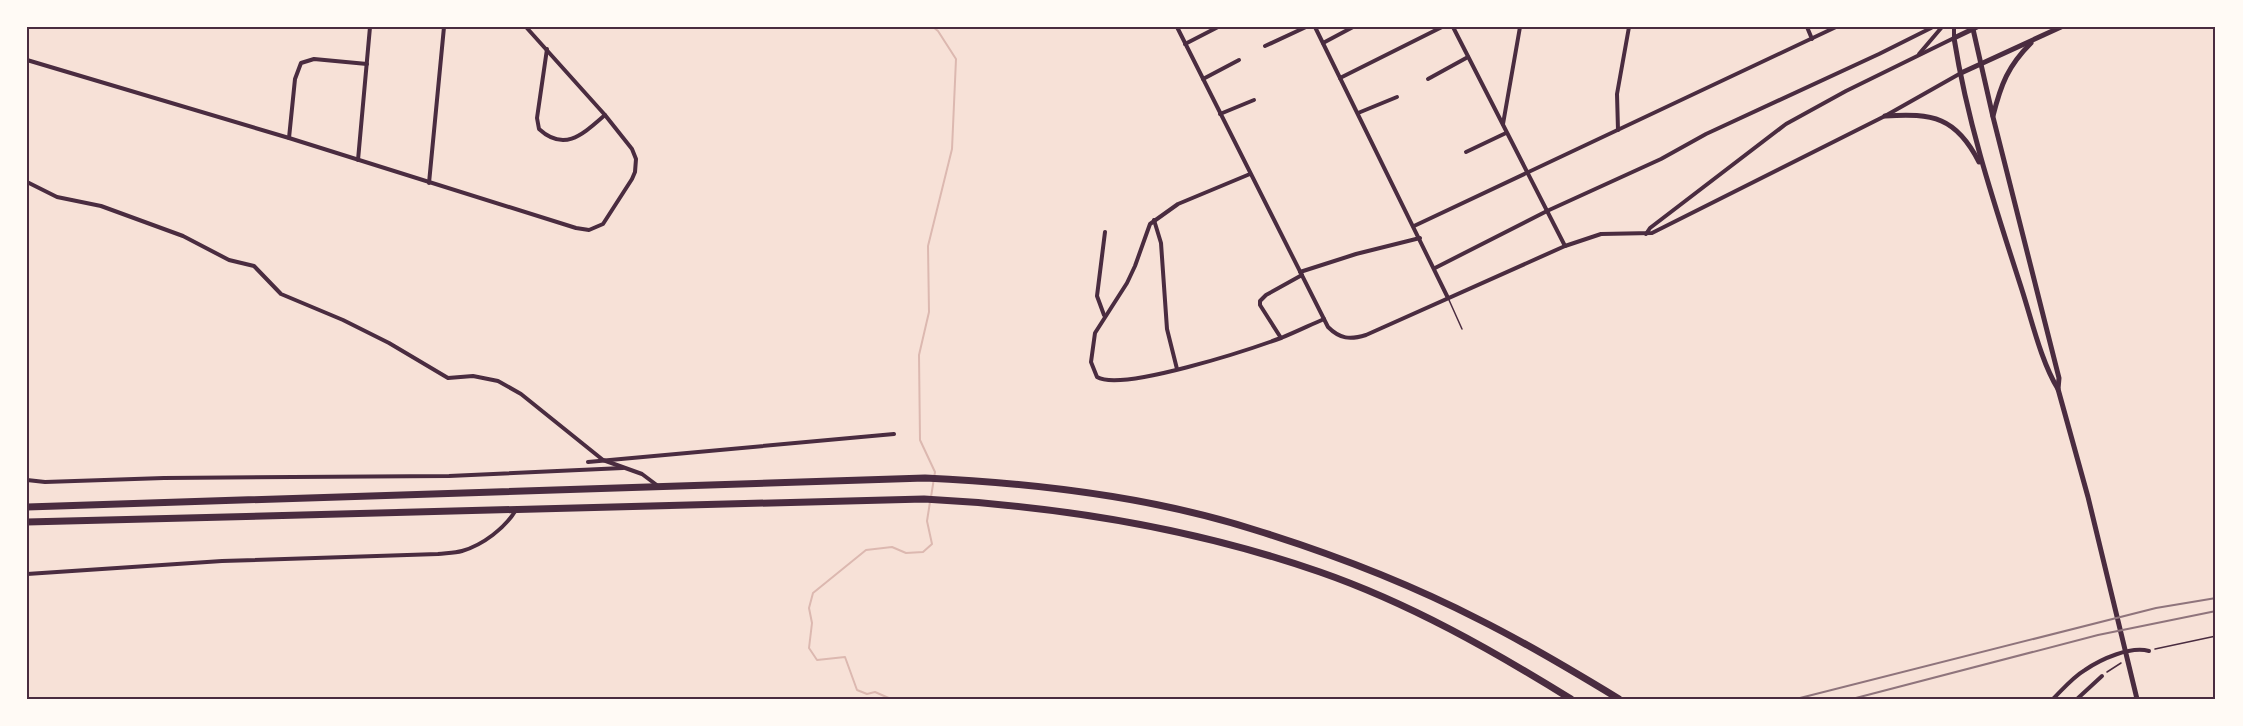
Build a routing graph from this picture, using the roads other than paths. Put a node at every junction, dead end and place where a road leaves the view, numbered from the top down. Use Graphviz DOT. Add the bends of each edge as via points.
graph roads {
  1 [pos="370,27"];
  2 [pos="444,27"];
  3 [pos="526,27"];
  4 [pos="1177,27"];
  5 [pos="1218,27"];
  6 [pos="1306,27"];
  7 [pos="1315,27"];
  8 [pos="1353,27"];
  9 [pos="1442,27"];
  10 [pos="1453,27"];
  11 [pos="1520,27"];
  12 [pos="1629,27"];
  13 [pos="1807,27"];
  14 [pos="1836,27"];
  15 [pos="1942,27"];
  16 [pos="1954,27"];
  17 [pos="2061,27"];
  18 [pos="1930,28"];
  19 [pos="1974,28"];
  20 [pos="1954,38"];
  21 [pos="1812,39"];
  22 [pos="2034,40"];
  23 [pos="1323,43"];
  24 [pos="1185,44"];
  25 [pos="1265,46"];
  26 [pos="547,49"];
  27 [pos="1468,57"];
  28 [pos="1916,57"];
  29 [pos="27,60"];
  30 [pos="1239,60"];
  31 [pos="366,64"];
  32 [pos="1980,64"];
  33 [pos="1960,73"];
  34 [pos="1340,78"];
  35 [pos="1203,79"];
  36 [pos="1428,79"];
  37 [pos="1397,97"];
  38 [pos="1254,100"];
  39 [pos="1358,113"];
  40 [pos="1220,114"];
  41 [pos="605,115"];
  42 [pos="1885,116"];
  43 [pos="1993,117"];
  44 [pos="1502,125"];
  45 [pos="1618,130"];
  46 [pos="1506,132"];
  47 [pos="289,138"];
  48 [pos="1466,152"];
  49 [pos="358,160"];
  50 [pos="1983,169"];
  51 [pos="1250,174"];
  52 [pos="1527,174"];
  53 [pos="27,182"];
  54 [pos="429,183"];
  55 [pos="1547,211"];
  56 [pos="1154,220"];
  57 [pos="1414,226"];
  58 [pos="1105,232"];
  59 [pos="1645,234"];
  60 [pos="1420,238"];
  61 [pos="1565,246"];
  62 [pos="1435,268"];
  63 [pos="1301,274"];
  64 [pos="1448,298"];
  65 [pos="1104,316"];
  66 [pos="1324,319"];
  67 [pos="1462,329"];
  68 [pos="1281,338"];
  69 [pos="1177,369"];
  70 [pos="2058,389"];
  71 [pos="894,434"];
  72 [pos="603,460"];
  73 [pos="588,462"];
  74 [pos="624,468"];
  75 [pos="27,480"];
  76 [pos="658,486"];
  77 [pos="27,507"];
  78 [pos="517,509"];
  79 [pos="27,522"];
  80 [pos="27,574"];
  81 [pos="2149,651"];
  82 [pos="2102,676"];
  83 [pos="1571,699"];
  84 [pos="1619,699"];
  85 [pos="2053,699"];
  86 [pos="2077,699"];
  87 [pos="2137,699"];
  1 -- 31 [label="street"];
  2 -- 54 [label="street"];
  3 -- 26 [label="street"];
  4 -- 24 [label="street"];
  5 -- 24 [label="street"];
  6 -- 25 [label="street"];
  7 -- 23 [label="street"];
  8 -- 23 [label="street"];
  9 -- 34 [label="street"];
  10 -- 27 [label="street"];
  11 -- 44 [label="street"];
  12 -- 45 [label="street" via="1617,94"];
  13 -- 21 [label="street"];
  14 -- 21 [label="street"];
  15 -- 28 [label="street"];
  16 -- 20 [label="street"];
  17 -- 22 [label="main road"];
  18 -- 55 [label="street"];
  19 -- 20 [label="main road"];
  19 -- 32 [label="main road"];
  20 -- 28 [label="street"];
  20 -- 33 [label="main road"];
  21 -- 45 [label="street"];
  22 -- 32 [label="main road"];
  22 -- 43 [label="main road" via="2005,75"];
  23 -- 34 [label="street"];
  24 -- 35 [label="street"];
  26 -- 41 [label="street"];
  26 -- 41 [label="street" via="538,129 555,139 569,140"];
  27 -- 36 [label="street"];
  27 -- 44 [label="street"];
  28 -- 59 [label="street" via="1786,124"];
  29 -- 47 [label="street"];
  30 -- 35 [label="street"];
  31 -- 47 [label="street" via="314,59 302,63 295,79"];
  31 -- 49 [label="street"];
  32 -- 33 [label="main road"];
  32 -- 43 [label="main road"];
  33 -- 42 [label="street"];
  33 -- 50 [label="main road"];
  34 -- 39 [label="street"];
  35 -- 40 [label="street"];
  37 -- 39 [label="street"];
  38 -- 40 [label="street"];
  39 -- 57 [label="street"];
  40 -- 51 [label="street"];
  41 -- 54 [label="street" via="632,149 636,165 607,219 594,230 576,228"];
  42 -- 50 [label="main road" via="1917,114 1944,121 1964,137"];
  42 -- 59 [label="street"];
  43 -- 70 [label="main road" via="2059,378"];
  44 -- 46 [label="street"];
  45 -- 52 [label="street"];
  46 -- 48 [label="street"];
  46 -- 52 [label="street"];
  47 -- 49 [label="street"];
  49 -- 54 [label="street"];
  50 -- 70 [label="main road"];
  51 -- 56 [label="street" via="1192,197"];
  51 -- 63 [label="street"];
  52 -- 55 [label="street"];
  52 -- 57 [label="street"];
  53 -- 72 [label="street" via="57,197 101,206 183,236 229,260 254,266 282,294 389,343 448,378 473,376 498,381 521,394"];
  55 -- 61 [label="street"];
  55 -- 62 [label="street"];
  56 -- 65 [label="street" via="1127,283"];
  56 -- 69 [label="street" via="1162,253 1167,329"];
  57 -- 60 [label="street"];
  58 -- 65 [label="street" via="1097,296"];
  59 -- 61 [label="street" via="1600,234"];
  60 -- 62 [label="street"];
  60 -- 63 [label="street" via="1356,254"];
  61 -- 64 [label="street"];
  62 -- 64 [label="street"];
  63 -- 66 [label="street"];
  63 -- 68 [label="street" via="1260,300"];
  64 -- 66 [label="street" via="1358,338 1338,336"];
  64 -- 67 [label="lane"];
  65 -- 69 [label="street" via="1092,346 1091,362 1096,377 1112,381"];
  66 -- 68 [label="street"];
  68 -- 69 [label="street"];
  70 -- 87 [label="main road"];
  71 -- 72 [label="street"];
  72 -- 73 [label="street"];
  72 -- 74 [label="street"];
  74 -- 75 [label="street" via="448,476"];
  74 -- 76 [label="street" via="642,474"];
  76 -- 77 [label="highway"];
  76 -- 84 [label="highway" via="925,478 1061,490 1134,502 1250,528 1357,566 1449,605 1533,648"];
  78 -- 79 [label="highway"];
  78 -- 80 [label="street" via="508,523 462,551"];
  78 -- 83 [label="highway" via="924,499 1055,509 1133,522 1196,535 1320,572 1440,624"];
  81 -- 85 [label="street" via="2129,651 2097,663 2083,670"];
  82 -- 86 [label="street"];
}
